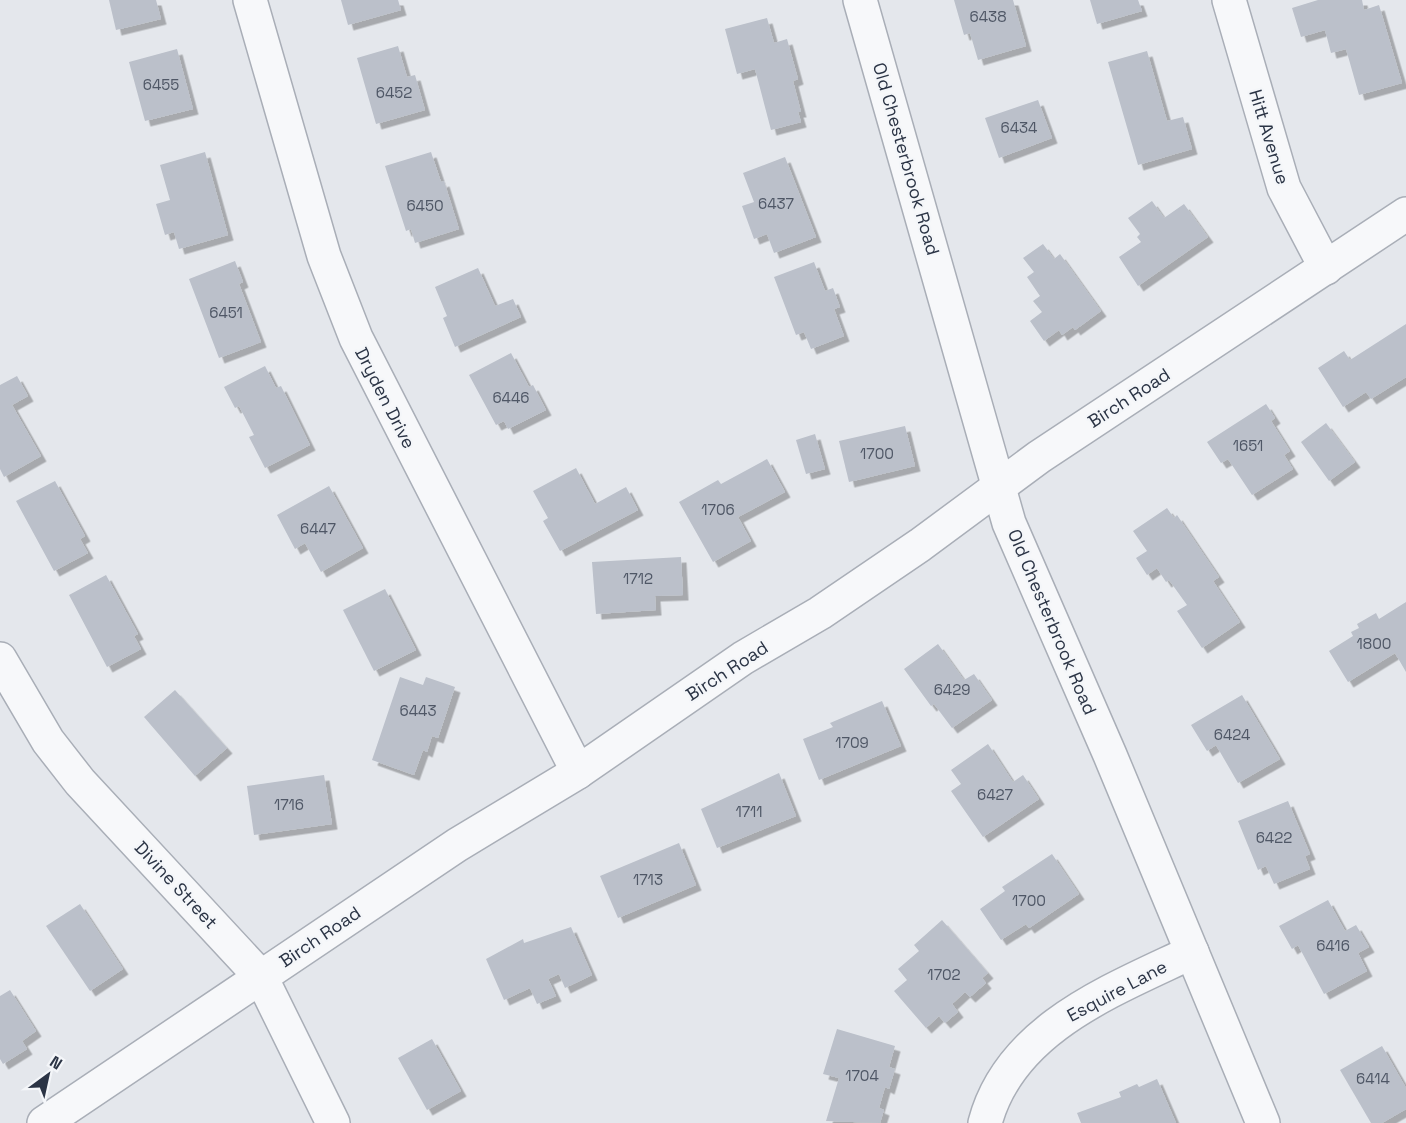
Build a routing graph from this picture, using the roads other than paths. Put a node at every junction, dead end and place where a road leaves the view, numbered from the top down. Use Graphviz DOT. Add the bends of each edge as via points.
graph roads {
  1 [pos="250,0"];
  2 [pos="860,0"];
  3 [pos="1229,0"];
  4 [pos="1406,214"];
  5 [pos="1326,268"];
  6 [pos="1000,486"];
  7 [pos="0,659"];
  8 [pos="578,772"];
  9 [pos="1192,952"];
  10 [pos="261,977"];
  11 [pos="44,1123"];
  12 [pos="333,1123"];
  13 [pos="985,1123"];
  14 [pos="1263,1123"];
  1 -- 8 [label="street, Dryden Drive" via="324,256 356,338"];
  2 -- 6 [label="street, Old Chesterbrook Road"];
  3 -- 5 [label="street, Hitt Avenue" via="1284,188"];
  4 -- 5 [label="street, Birch Road"];
  5 -- 6 [label="street, Birch Road"];
  6 -- 8 [label="street, Birch Road" via="820,613 743,658"];
  6 -- 9 [label="street, Old Chesterbrook Road" via="1024,562"];
  7 -- 10 [label="street, Divine Street" via="48,741 80,782"];
  8 -- 10 [label="street, Birch Road" via="457,845"];
  9 -- 13 [label="street, Esquire Lane" via="1063,1018 1030,1047 1005,1080"];
  9 -- 14 [label="street, Old Chesterbrook Road"];
  10 -- 11 [label="street, Birch Road"];
  10 -- 12 [label="street, Divine Street"];
}
